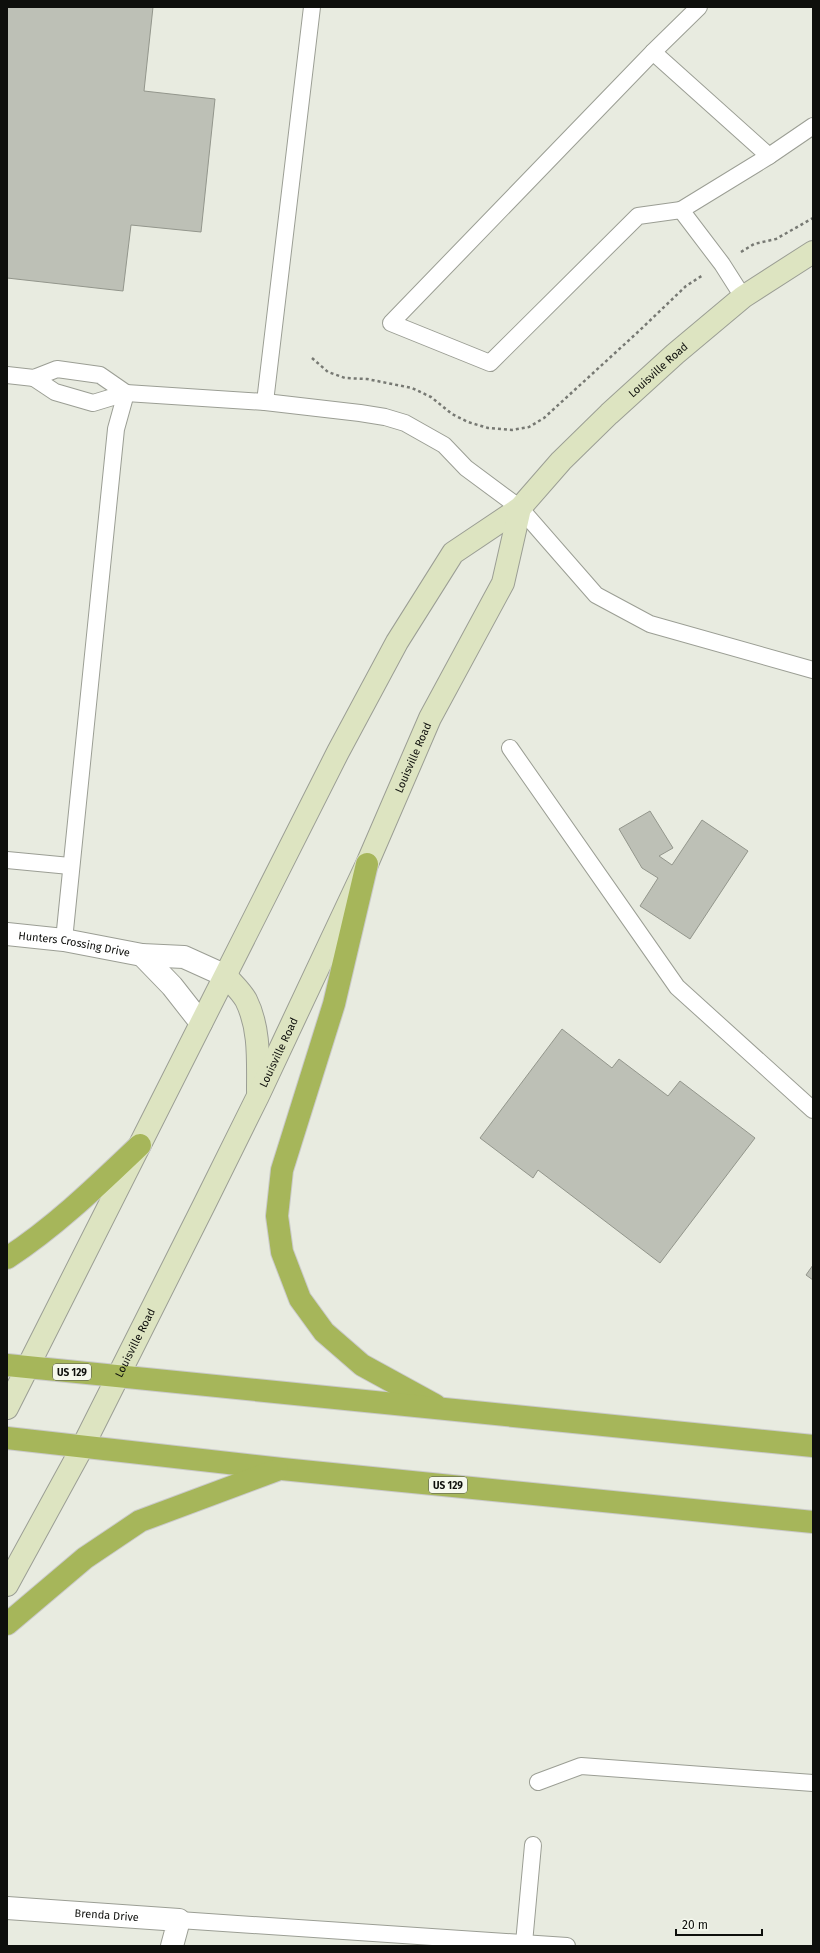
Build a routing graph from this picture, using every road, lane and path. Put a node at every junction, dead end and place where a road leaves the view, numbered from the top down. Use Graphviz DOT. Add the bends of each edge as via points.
graph roads {
  1 [pos="312,7"];
  2 [pos="699,7"];
  3 [pos="653,52"];
  4 [pos="813,126"];
  5 [pos="769,156"];
  6 [pos="681,210"];
  7 [pos="813,218"];
  8 [pos="754,244"];
  9 [pos="813,252"];
  10 [pos="743,297"];
  11 [pos="7,375"];
  12 [pos="34,378"];
  13 [pos="126,393"];
  14 [pos="265,402"];
  15 [pos="520,508"];
  16 [pos="813,670"];
  17 [pos="510,748"];
  18 [pos="7,860"];
  19 [pos="367,864"];
  20 [pos="70,866"];
  21 [pos="7,934"];
  22 [pos="64,940"];
  23 [pos="142,955"];
  24 [pos="226,976"];
  25 [pos="201,1023"];
  26 [pos="258,1096"];
  27 [pos="813,1110"];
  28 [pos="140,1145"];
  29 [pos="7,1258"];
  30 [pos="17,1366"];
  31 [pos="116,1376"];
  32 [pos="7,1408"];
  33 [pos="443,1409"];
  34 [pos="7,1438"];
  35 [pos="82,1446"];
  36 [pos="813,1446"];
  37 [pos="282,1469"];
  38 [pos="813,1522"];
  39 [pos="7,1585"];
  40 [pos="7,1624"];
  41 [pos="538,1782"];
  42 [pos="813,1783"];
  43 [pos="533,1845"];
  44 [pos="7,1908"];
  45 [pos="179,1920"];
  46 [pos="524,1943"];
  47 [pos="172,1946"];
  48 [pos="567,1946"];
  1 -- 14 [label="lane"];
  2 -- 3 [label="lane"];
  3 -- 5 [label="lane"];
  3 -- 6 [label="lane" via="392,323 490,363 638,216"];
  4 -- 5 [label="lane"];
  5 -- 6 [label="lane"];
  6 -- 10 [label="lane" via="722,264"];
  7 -- 8 [label="path" via="776,239"];
  9 -- 10 [label="main road, Louisville Road"];
  10 -- 15 [label="main road, Louisville Road" via="609,414 561,461"];
  11 -- 12 [label="lane"];
  12 -- 13 [label="lane" via="55,392 93,403"];
  12 -- 13 [label="lane" via="57,369 100,375"];
  13 -- 14 [label="lane"];
  13 -- 20 [label="lane" via="116,428"];
  14 -- 15 [label="lane" via="360,413 405,423 444,445 466,468"];
  15 -- 16 [label="lane" via="596,595 650,624"];
  15 -- 19 [label="main road, Louisville Road" via="503,583 430,718"];
  15 -- 24 [label="main road, Louisville Road" via="453,553 401,635 338,752"];
  17 -- 27 [label="lane" via="677,987"];
  18 -- 20 [label="lane"];
  19 -- 26 [label="main road, Louisville Road"];
  19 -- 33 [label="highway" via="334,1004 282,1170 277,1216 282,1252 300,1299 324,1332 362,1365"];
  20 -- 22 [label="lane"];
  21 -- 22 [label="street, Hunters Crossing Drive"];
  22 -- 23 [label="street, Hunters Crossing Drive"];
  23 -- 24 [label="street, Hunters Crossing Drive" via="184,957"];
  23 -- 25 [label="street, Hunters Crossing Drive" via="172,986"];
  24 -- 25 [label="main road, Louisville Road"];
  24 -- 26 [label="main road" via="245,999 255,1023 258,1047"];
  25 -- 28 [label="main road, Louisville Road"];
  26 -- 31 [label="main road, Louisville Road"];
  28 -- 29 [label="highway" via="86,1197 32,1242"];
  28 -- 30 [label="main road, Louisville Road"];
  30 -- 31 [label="highway, US 129"];
  30 -- 32 [label="main road, Louisville Road"];
  31 -- 33 [label="highway, US 129"];
  31 -- 35 [label="main road, Louisville Road"];
  33 -- 36 [label="highway, US 129"];
  34 -- 35 [label="highway, US 129"];
  35 -- 37 [label="highway, US 129"];
  35 -- 39 [label="main road, Louisville Road"];
  37 -- 38 [label="highway, US 129"];
  37 -- 40 [label="highway" via="140,1521 85,1558"];
  41 -- 42 [label="lane" via="581,1766"];
  43 -- 46 [label="lane"];
  44 -- 45 [label="street, Brenda Drive"];
  45 -- 46 [label="lane"];
  45 -- 47 [label="street"];
  46 -- 48 [label="lane"];
}
